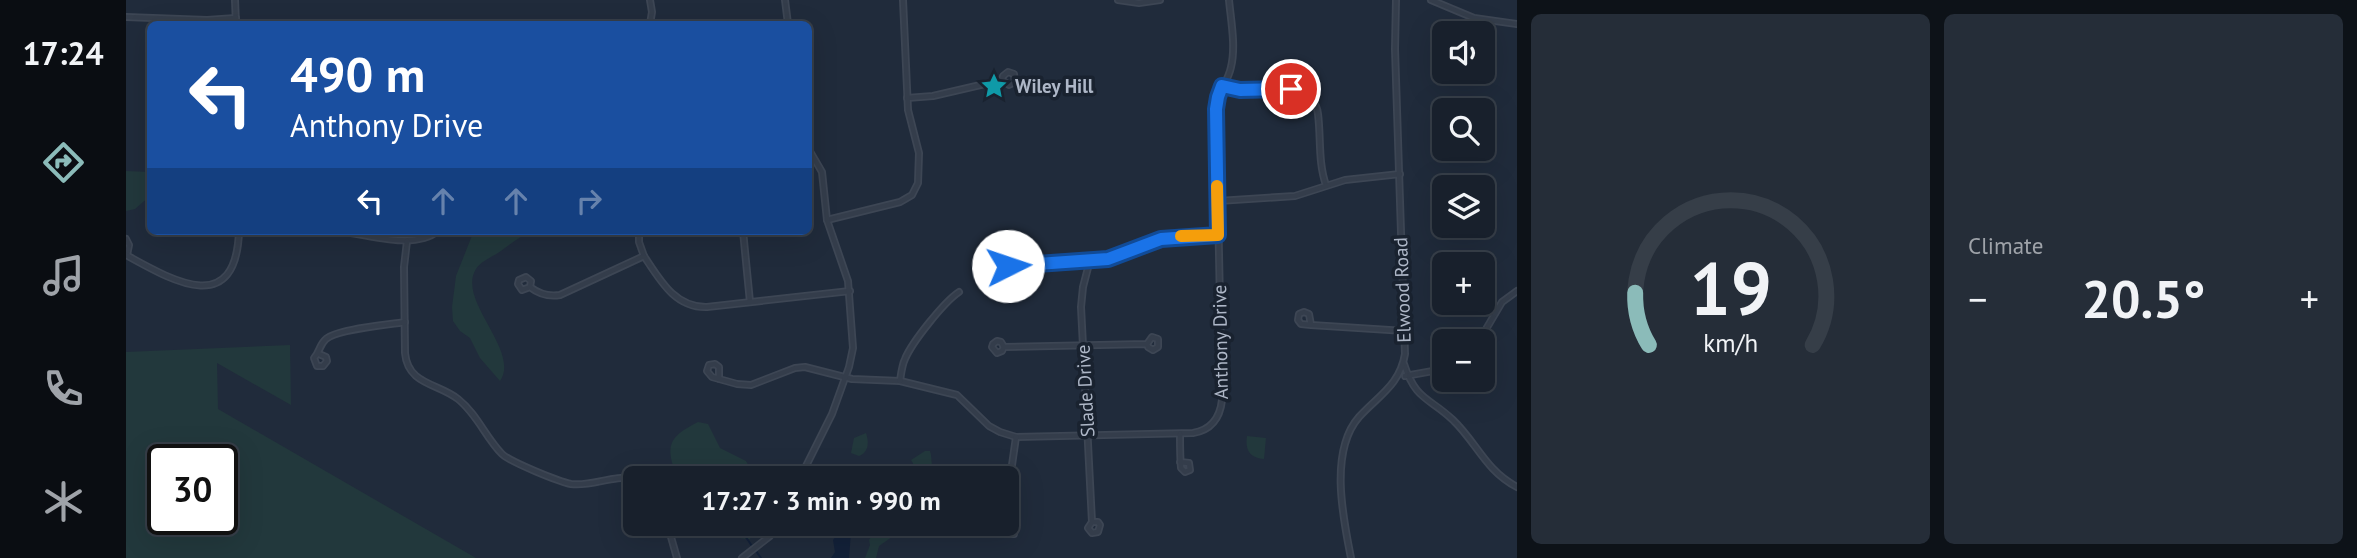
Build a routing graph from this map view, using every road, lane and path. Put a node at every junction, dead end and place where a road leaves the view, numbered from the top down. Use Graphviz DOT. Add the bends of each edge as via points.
graph roads {
  1 [pos="235,0"];
  2 [pos="650,0"];
  3 [pos="785,0"];
  4 [pos="903,0"];
  5 [pos="1118,0"];
  6 [pos="1160,0"];
  7 [pos="1229,0"];
  8 [pos="1396,0"];
  9 [pos="1431,0"];
  10 [pos="126,17"];
  11 [pos="154,21"];
  12 [pos="236,21"];
  13 [pos="650,21"];
  14 [pos="788,21"];
  15 [pos="1517,24"];
  16 [pos="1002,80"];
  17 [pos="1222,86"];
  18 [pos="907,98"];
  19 [pos="812,154"];
  20 [pos="1400,174"];
  21 [pos="1326,185"];
  22 [pos="1218,201"];
  23 [pos="827,220"];
  24 [pos="239,235"];
  25 [pos="367,235"];
  26 [pos="432,235"];
  27 [pos="639,235"];
  28 [pos="743,235"];
  29 [pos="1218,235"];
  30 [pos="126,239"];
  31 [pos="407,241"];
  32 [pos="126,255"];
  33 [pos="644,256"];
  34 [pos="1090,260"];
  35 [pos="1008,266"];
  36 [pos="530,288"];
  37 [pos="850,291"];
  38 [pos="1517,291"];
  39 [pos="959,292"];
  40 [pos="750,302"];
  41 [pos="405,322"];
  42 [pos="1311,325"];
  43 [pos="1486,329"];
  44 [pos="1405,331"];
  45 [pos="1147,344"];
  46 [pos="1083,345"];
  47 [pos="1004,347"];
  48 [pos="319,354"];
  49 [pos="1403,362"];
  50 [pos="1432,371"];
  51 [pos="1408,375"];
  52 [pos="1398,377"];
  53 [pos="845,378"];
  54 [pos="719,379"];
  55 [pos="900,381"];
  56 [pos="1180,433"];
  57 [pos="1087,436"];
  58 [pos="1016,437"];
  59 [pos="1180,462"];
  60 [pos="806,466"];
  61 [pos="1012,466"];
  62 [pos="623,477"];
  63 [pos="1517,486"];
  64 [pos="1092,522"];
  65 [pos="671,536"];
  66 [pos="770,536"];
  67 [pos="677,558"];
  68 [pos="742,558"];
  69 [pos="1351,558"];
  1 -- 12 [label="street"];
  2 -- 13 [label="street"];
  3 -- 14 [label="street"];
  4 -- 18 [label="street"];
  5 -- 6 [label="street"];
  7 -- 17 [label="street, Anthony Drive" via="1232,62"];
  8 -- 20 [label="street, Elwood Road"];
  9 -- 15 [label="street" via="1474,18"];
  10 -- 11 [label="street"];
  11 -- 12 [label="street"];
  16 -- 18 [label="street"];
  17 -- 21 [label="street" via="1296,89 1308,95 1318,110"];
  17 -- 22 [label="street, Anthony Drive" via="1216,109"];
  18 -- 23 [label="street" via="919,156 914,192 900,202"];
  19 -- 23 [label="street" via="824,179"];
  20 -- 21 [label="street"];
  20 -- 44 [label="street, Elwood Road"];
  21 -- 22 [label="street" via="1295,196"];
  22 -- 29 [label="street, Anthony Drive"];
  23 -- 37 [label="street"];
  24 -- 32 [label="street" via="232,269 206,286 180,282"];
  25 -- 31 [label="street"];
  26 -- 31 [label="street"];
  27 -- 33 [label="street"];
  28 -- 40 [label="street"];
  29 -- 34 [label="street" via="1168,237 1115,258"];
  29 -- 56 [label="street, Anthony Drive" via="1221,407 1206,429"];
  30 -- 32 [label="street"];
  31 -- 41 [label="street"];
  33 -- 36 [label="street" via="560,295"];
  33 -- 40 [label="street" via="684,303 700,307"];
  34 -- 35 [label="street"];
  34 -- 46 [label="street, Slade Drive" via="1081,300"];
  37 -- 40 [label="street"];
  37 -- 53 [label="street" via="853,348"];
  38 -- 43 [label="street" via="1502,302"];
  39 -- 55 [label="street" via="909,352"];
  41 -- 48 [label="street" via="336,333 324,340"];
  41 -- 62 [label="street" via="405,356 411,372 460,401 506,457 569,483"];
  42 -- 44 [label="street"];
  44 -- 49 [label="street, Elwood Road"];
  45 -- 46 [label="street"];
  46 -- 47 [label="street"];
  46 -- 57 [label="street, Slade Drive"];
  49 -- 51 [label="street"];
  49 -- 52 [label="street, Elwood Road"];
  50 -- 51 [label="street"];
  51 -- 52 [label="street"];
  51 -- 63 [label="street" via="1419,394 1454,421 1491,469"];
  52 -- 69 [label="street, Elwood Road" via="1360,417 1346,443 1340,487"];
  53 -- 54 [label="street, Anthony Drive" via="802,367 751,386"];
  53 -- 55 [label="street, Anthony Drive"];
  53 -- 60 [label="street"];
  55 -- 58 [label="street, Anthony Drive" via="957,395 989,426"];
  56 -- 57 [label="street, Anthony Drive"];
  56 -- 59 [label="street"];
  57 -- 58 [label="street, Anthony Drive"];
  57 -- 64 [label="street, Slade Drive"];
  58 -- 61 [label="street"];
  65 -- 67 [label="street"];
  66 -- 68 [label="street"];
}
